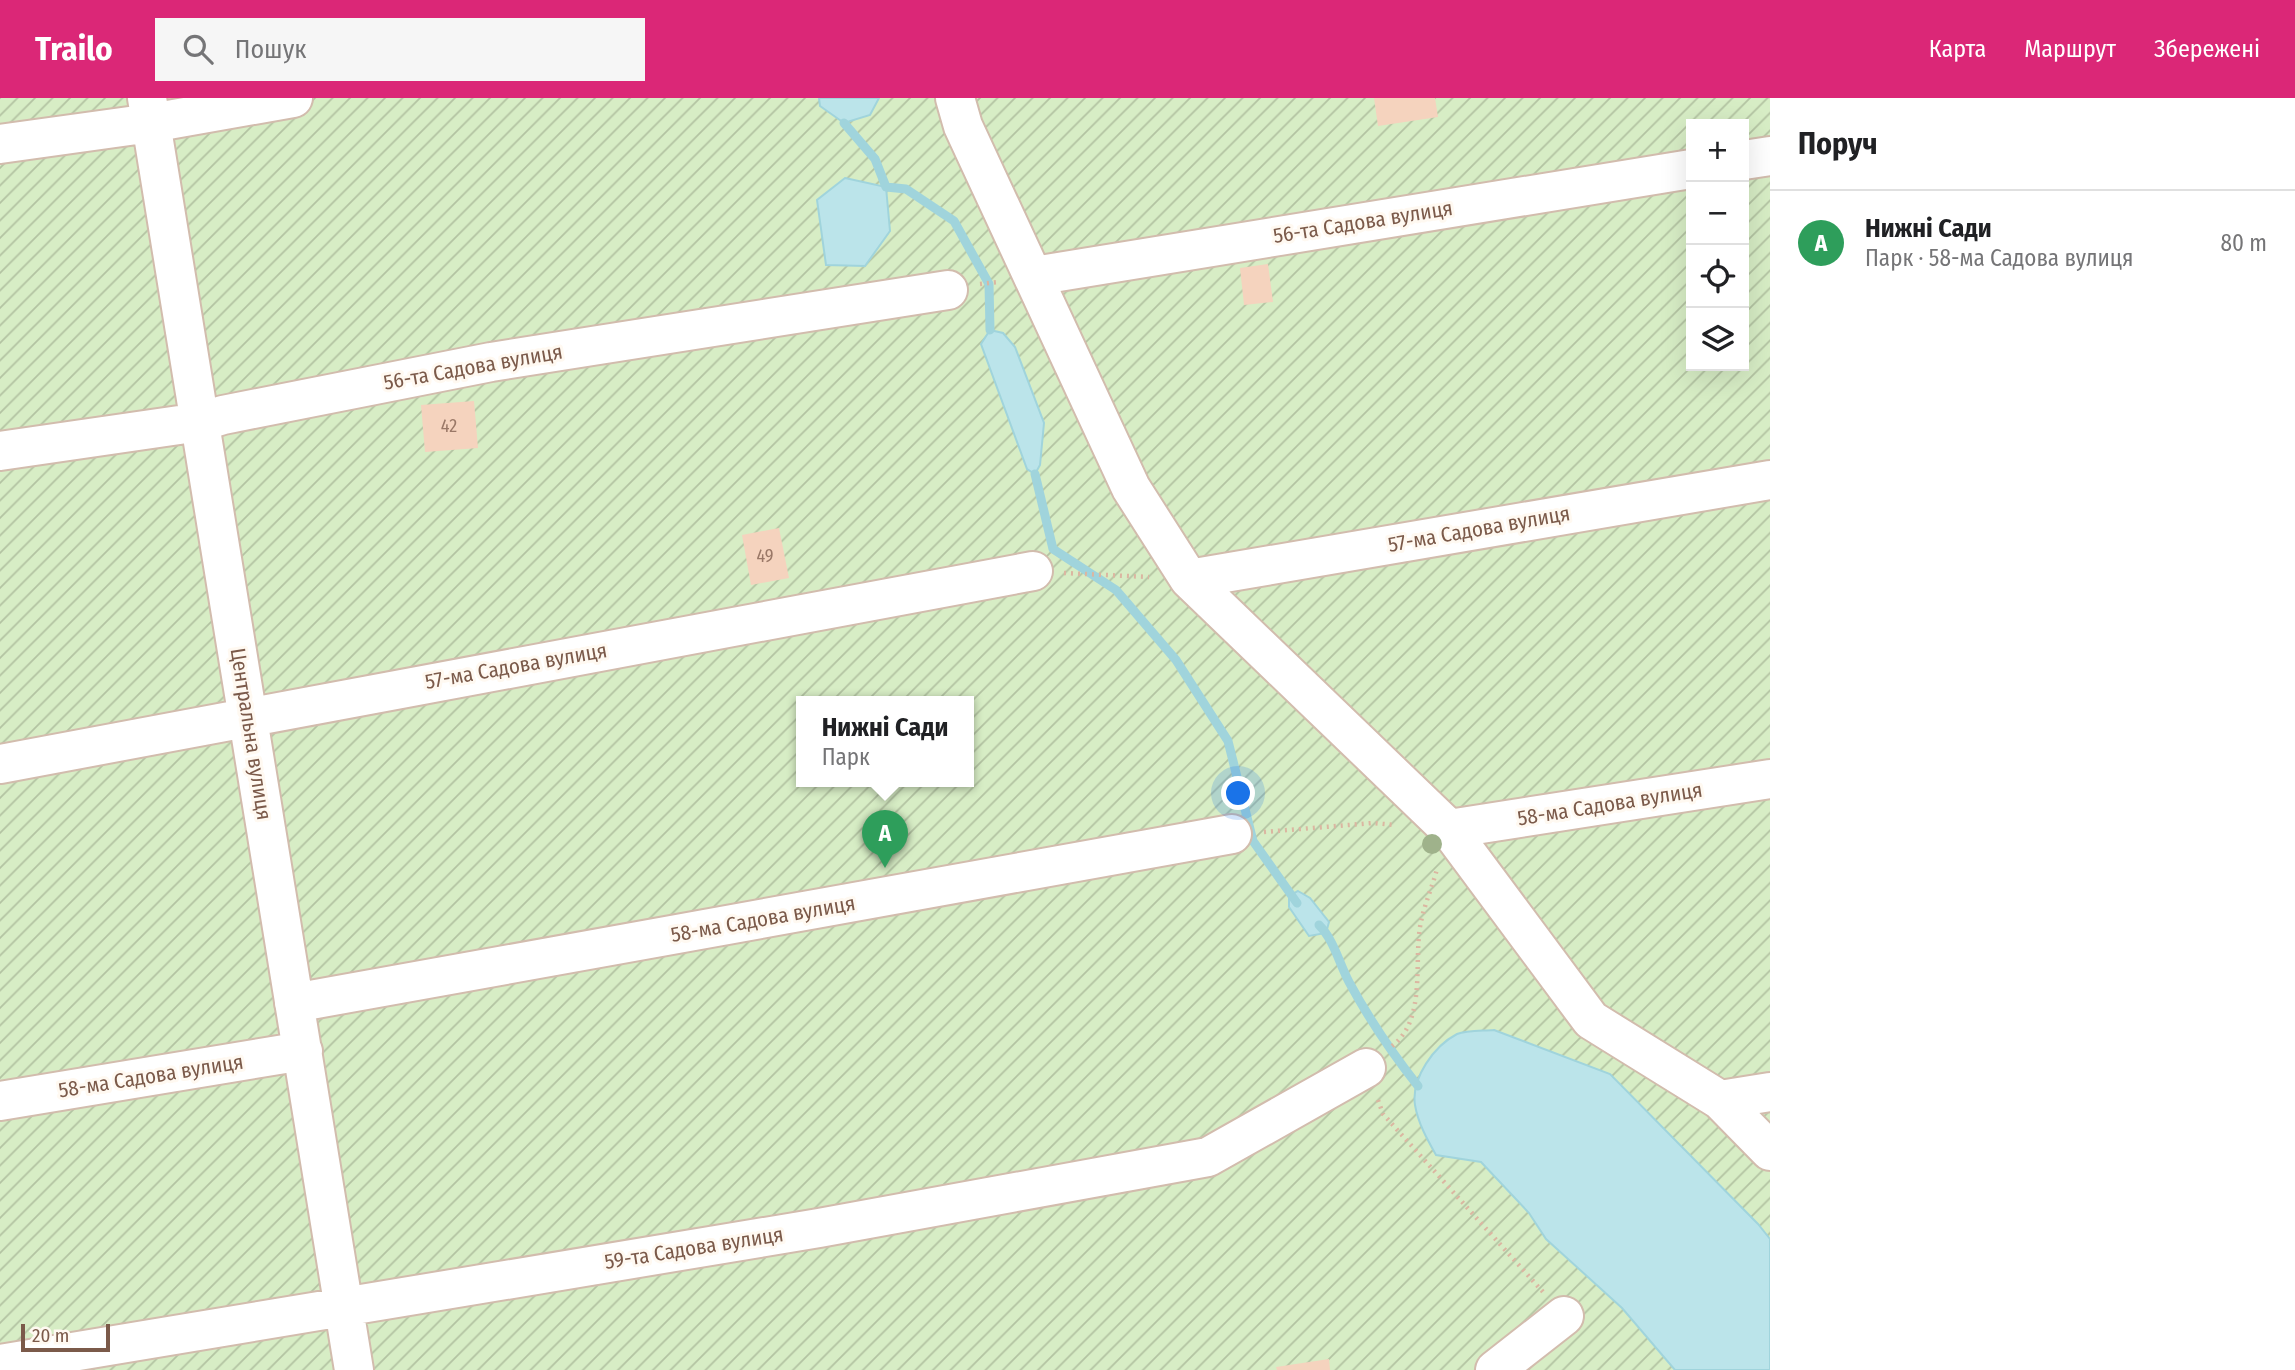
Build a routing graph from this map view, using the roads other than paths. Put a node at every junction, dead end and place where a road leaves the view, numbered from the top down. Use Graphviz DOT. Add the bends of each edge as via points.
graph roads {
  1 [pos="293,98"];
  2 [pos="955,98"];
  3 [pos="149,111"];
  4 [pos="0,144"];
  5 [pos="1770,156"];
  6 [pos="1749,159"];
  7 [pos="1686,170"];
  8 [pos="1022,278"];
  9 [pos="958,288"];
  10 [pos="200,422"];
  11 [pos="0,451"];
  12 [pos="1770,480"];
  13 [pos="1046,572"];
  14 [pos="1189,579"];
  15 [pos="248,716"];
  16 [pos="0,764"];
  17 [pos="1770,779"];
  18 [pos="1449,829"];
  19 [pos="1232,834"];
  20 [pos="294,1003"];
  21 [pos="303,1051"];
  22 [pos="1366,1068"];
  23 [pos="1770,1092"];
  24 [pos="1720,1100"];
  25 [pos="0,1101"];
  26 [pos="1770,1151"];
  27 [pos="344,1304"];
  28 [pos="1564,1316"];
  29 [pos="0,1364"];
  30 [pos="354,1370"];
  31 [pos="1495,1370"];
  1 -- 3 [label="street"];
  2 -- 8 [label="street"];
  3 -- 4 [label="street"];
  3 -- 10 [label="street, Центральна вулиця"];
  5 -- 6 [label="street"];
  7 -- 8 [label="street, 56-та Садова вулиця"];
  8 -- 14 [label="street" via="1131,488"];
  9 -- 10 [label="street, 56-та Садова вулиця" via="491,362"];
  10 -- 11 [label="street, 56-та Садова вулиця"];
  10 -- 15 [label="street, Центральна вулиця"];
  12 -- 14 [label="street, 57-ма Садова вулиця"];
  13 -- 15 [label="street, 57-ма Садова вулиця"];
  14 -- 18 [label="street"];
  15 -- 16 [label="street, 57-ма Садова вулиця"];
  15 -- 20 [label="street, Центральна вулиця"];
  17 -- 18 [label="street, 58-ма Садова вулиця"];
  18 -- 24 [label="street" via="1591,1020"];
  19 -- 20 [label="street, 58-ма Садова вулиця"];
  20 -- 21 [label="street, Центральна вулиця"];
  21 -- 25 [label="street, 58-ма Садова вулиця"];
  21 -- 27 [label="street, Центральна вулиця"];
  22 -- 27 [label="street, 59-та Садова вулиця" via="1208,1157 819,1228"];
  23 -- 24 [label="street"];
  24 -- 26 [label="street"];
  27 -- 29 [label="street, 59-та Садова вулиця"];
  27 -- 30 [label="street, Центральна вулиця"];
  28 -- 31 [label="street"];
}
